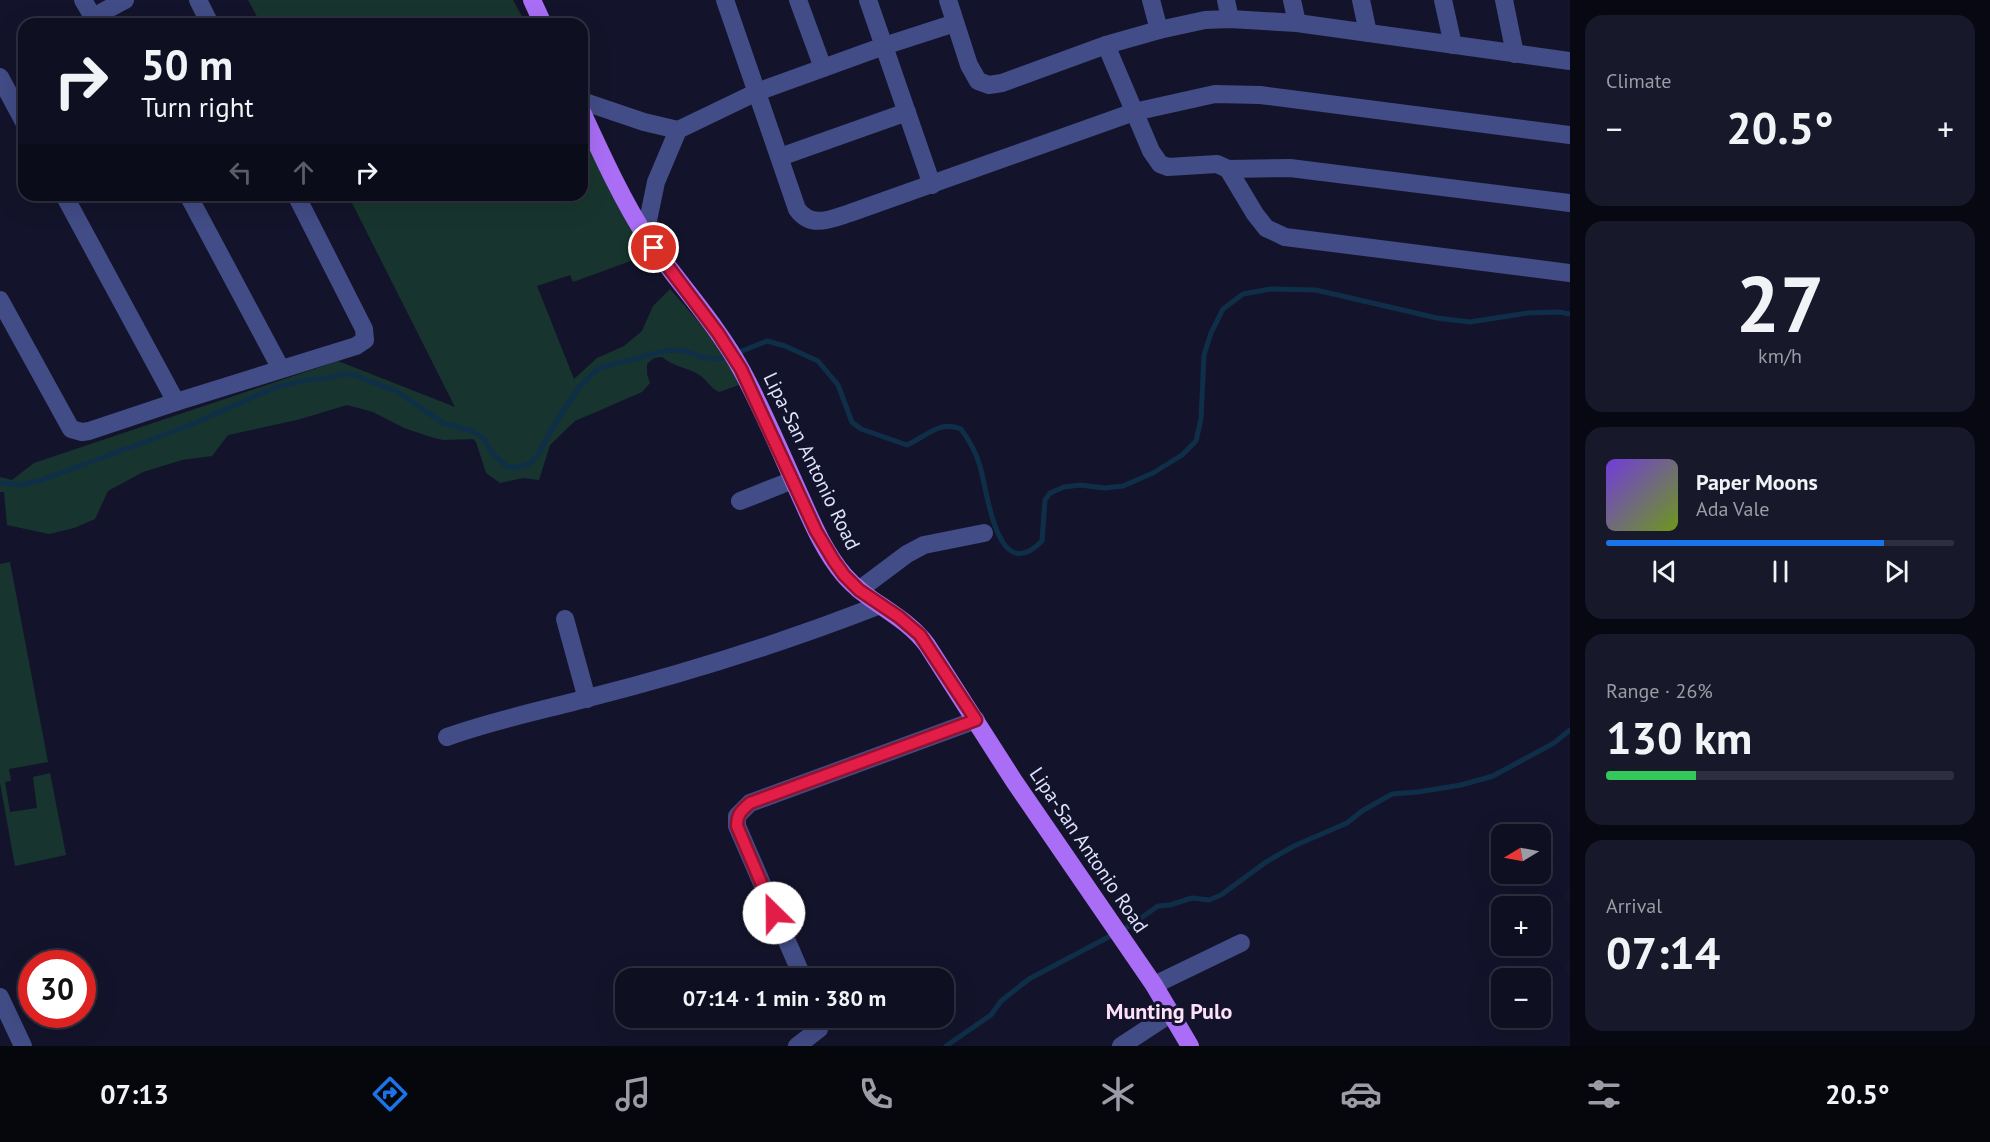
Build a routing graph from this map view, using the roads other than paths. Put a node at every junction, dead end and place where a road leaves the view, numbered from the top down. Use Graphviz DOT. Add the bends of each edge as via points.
graph roads {
  1 [pos="83,0"];
  2 [pos="125,0"];
  3 [pos="198,0"];
  4 [pos="532,0"];
  5 [pos="725,0"];
  6 [pos="798,0"];
  7 [pos="868,0"];
  8 [pos="948,0"];
  9 [pos="1151,0"];
  10 [pos="1226,0"];
  11 [pos="1292,0"];
  12 [pos="1361,0"];
  13 [pos="1443,0"];
  14 [pos="1504,0"];
  15 [pos="93,18"];
  16 [pos="99,18"];
  17 [pos="207,18"];
  18 [pos="540,18"];
  19 [pos="1230,19"];
  20 [pos="955,22"];
  21 [pos="1297,23"];
  22 [pos="1159,30"];
  23 [pos="1368,33"];
  24 [pos="1106,45"];
  25 [pos="1453,45"];
  26 [pos="884,46"];
  27 [pos="1515,54"];
  28 [pos="1570,61"];
  29 [pos="822,68"];
  30 [pos="0,77"];
  31 [pos="757,92"];
  32 [pos="588,103"];
  33 [pos="18,111"];
  34 [pos="907,112"];
  35 [pos="1134,112"];
  36 [pos="588,124"];
  37 [pos="678,130"];
  38 [pos="1570,135"];
  39 [pos="780,157"];
  40 [pos="1228,169"];
  41 [pos="932,185"];
  42 [pos="67,201"];
  43 [pos="191,201"];
  44 [pos="299,201"];
  45 [pos="1570,203"];
  46 [pos="645,235"];
  47 [pos="1570,273"];
  48 [pos="0,300"];
  49 [pos="281,369"];
  50 [pos="176,402"];
  51 [pos="793,480"];
  52 [pos="740,501"];
  53 [pos="984,533"];
  54 [pos="859,590"];
  55 [pos="880,605"];
  56 [pos="565,619"];
  57 [pos="586,699"];
  58 [pos="976,720"];
  59 [pos="447,737"];
  60 [pos="1241,943"];
  61 [pos="799,968"];
  62 [pos="1154,985"];
  63 [pos="0,997"];
  64 [pos="1170,1014"];
  65 [pos="819,1028"];
  66 [pos="23,1046"];
  67 [pos="797,1046"];
  68 [pos="1121,1046"];
  69 [pos="1190,1046"];
  1 -- 15 [label="street"];
  2 -- 16 [label="street"];
  3 -- 17 [label="street"];
  4 -- 18 [label="main road"];
  5 -- 31 [label="street"];
  6 -- 29 [label="street"];
  7 -- 26 [label="street"];
  8 -- 20 [label="street"];
  9 -- 22 [label="street"];
  10 -- 19 [label="street"];
  11 -- 21 [label="street"];
  12 -- 23 [label="street"];
  13 -- 25 [label="street"];
  14 -- 27 [label="street"];
  19 -- 21 [label="street"];
  19 -- 22 [label="street"];
  20 -- 24 [label="street" via="969,65 978,81 989,85"];
  20 -- 26 [label="street"];
  21 -- 23 [label="street"];
  22 -- 24 [label="street"];
  23 -- 25 [label="street"];
  24 -- 35 [label="street"];
  25 -- 27 [label="street"];
  26 -- 29 [label="street"];
  26 -- 34 [label="street"];
  27 -- 28 [label="street"];
  29 -- 31 [label="street"];
  30 -- 33 [label="street"];
  31 -- 37 [label="street"];
  31 -- 39 [label="street"];
  32 -- 37 [label="street"];
  34 -- 39 [label="street"];
  34 -- 41 [label="street"];
  35 -- 38 [label="street" via="1192,98 1236,94"];
  35 -- 40 [label="street" via="1160,164 1216,164"];
  35 -- 41 [label="street"];
  36 -- 46 [label="main road, Lipa-San Antonio Road"];
  37 -- 46 [label="street" via="656,182"];
  39 -- 41 [label="street" via="797,209 803,218 816,221 830,220"];
  40 -- 45 [label="street" via="1290,168"];
  40 -- 47 [label="street" via="1254,214 1266,228 1285,237"];
  42 -- 50 [label="street"];
  43 -- 49 [label="street"];
  44 -- 49 [label="street" via="364,329 365,340"];
  46 -- 51 [label="main road, Lipa-San Antonio Road" via="741,369"];
  48 -- 50 [label="street" via="71,429 89,431"];
  49 -- 50 [label="street"];
  51 -- 52 [label="street"];
  51 -- 54 [label="main road, Lipa-San Antonio Road" via="825,547"];
  53 -- 54 [label="street" via="924,545"];
  54 -- 55 [label="main road, Lipa-San Antonio Road"];
  55 -- 57 [label="street" via="767,646"];
  55 -- 58 [label="main road, Lipa-San Antonio Road" via="920,635"];
  56 -- 57 [label="street"];
  57 -- 59 [label="street" via="486,723"];
  58 -- 61 [label="street" via="750,803 737,816 737,826"];
  58 -- 62 [label="main road, Lipa-San Antonio Road"];
  60 -- 62 [label="street"];
  62 -- 64 [label="main road, Lipa-San Antonio Road"];
  63 -- 66 [label="street"];
  64 -- 68 [label="street"];
  64 -- 69 [label="main road, Lipa-San Antonio Road"];
  65 -- 67 [label="street"];
}
